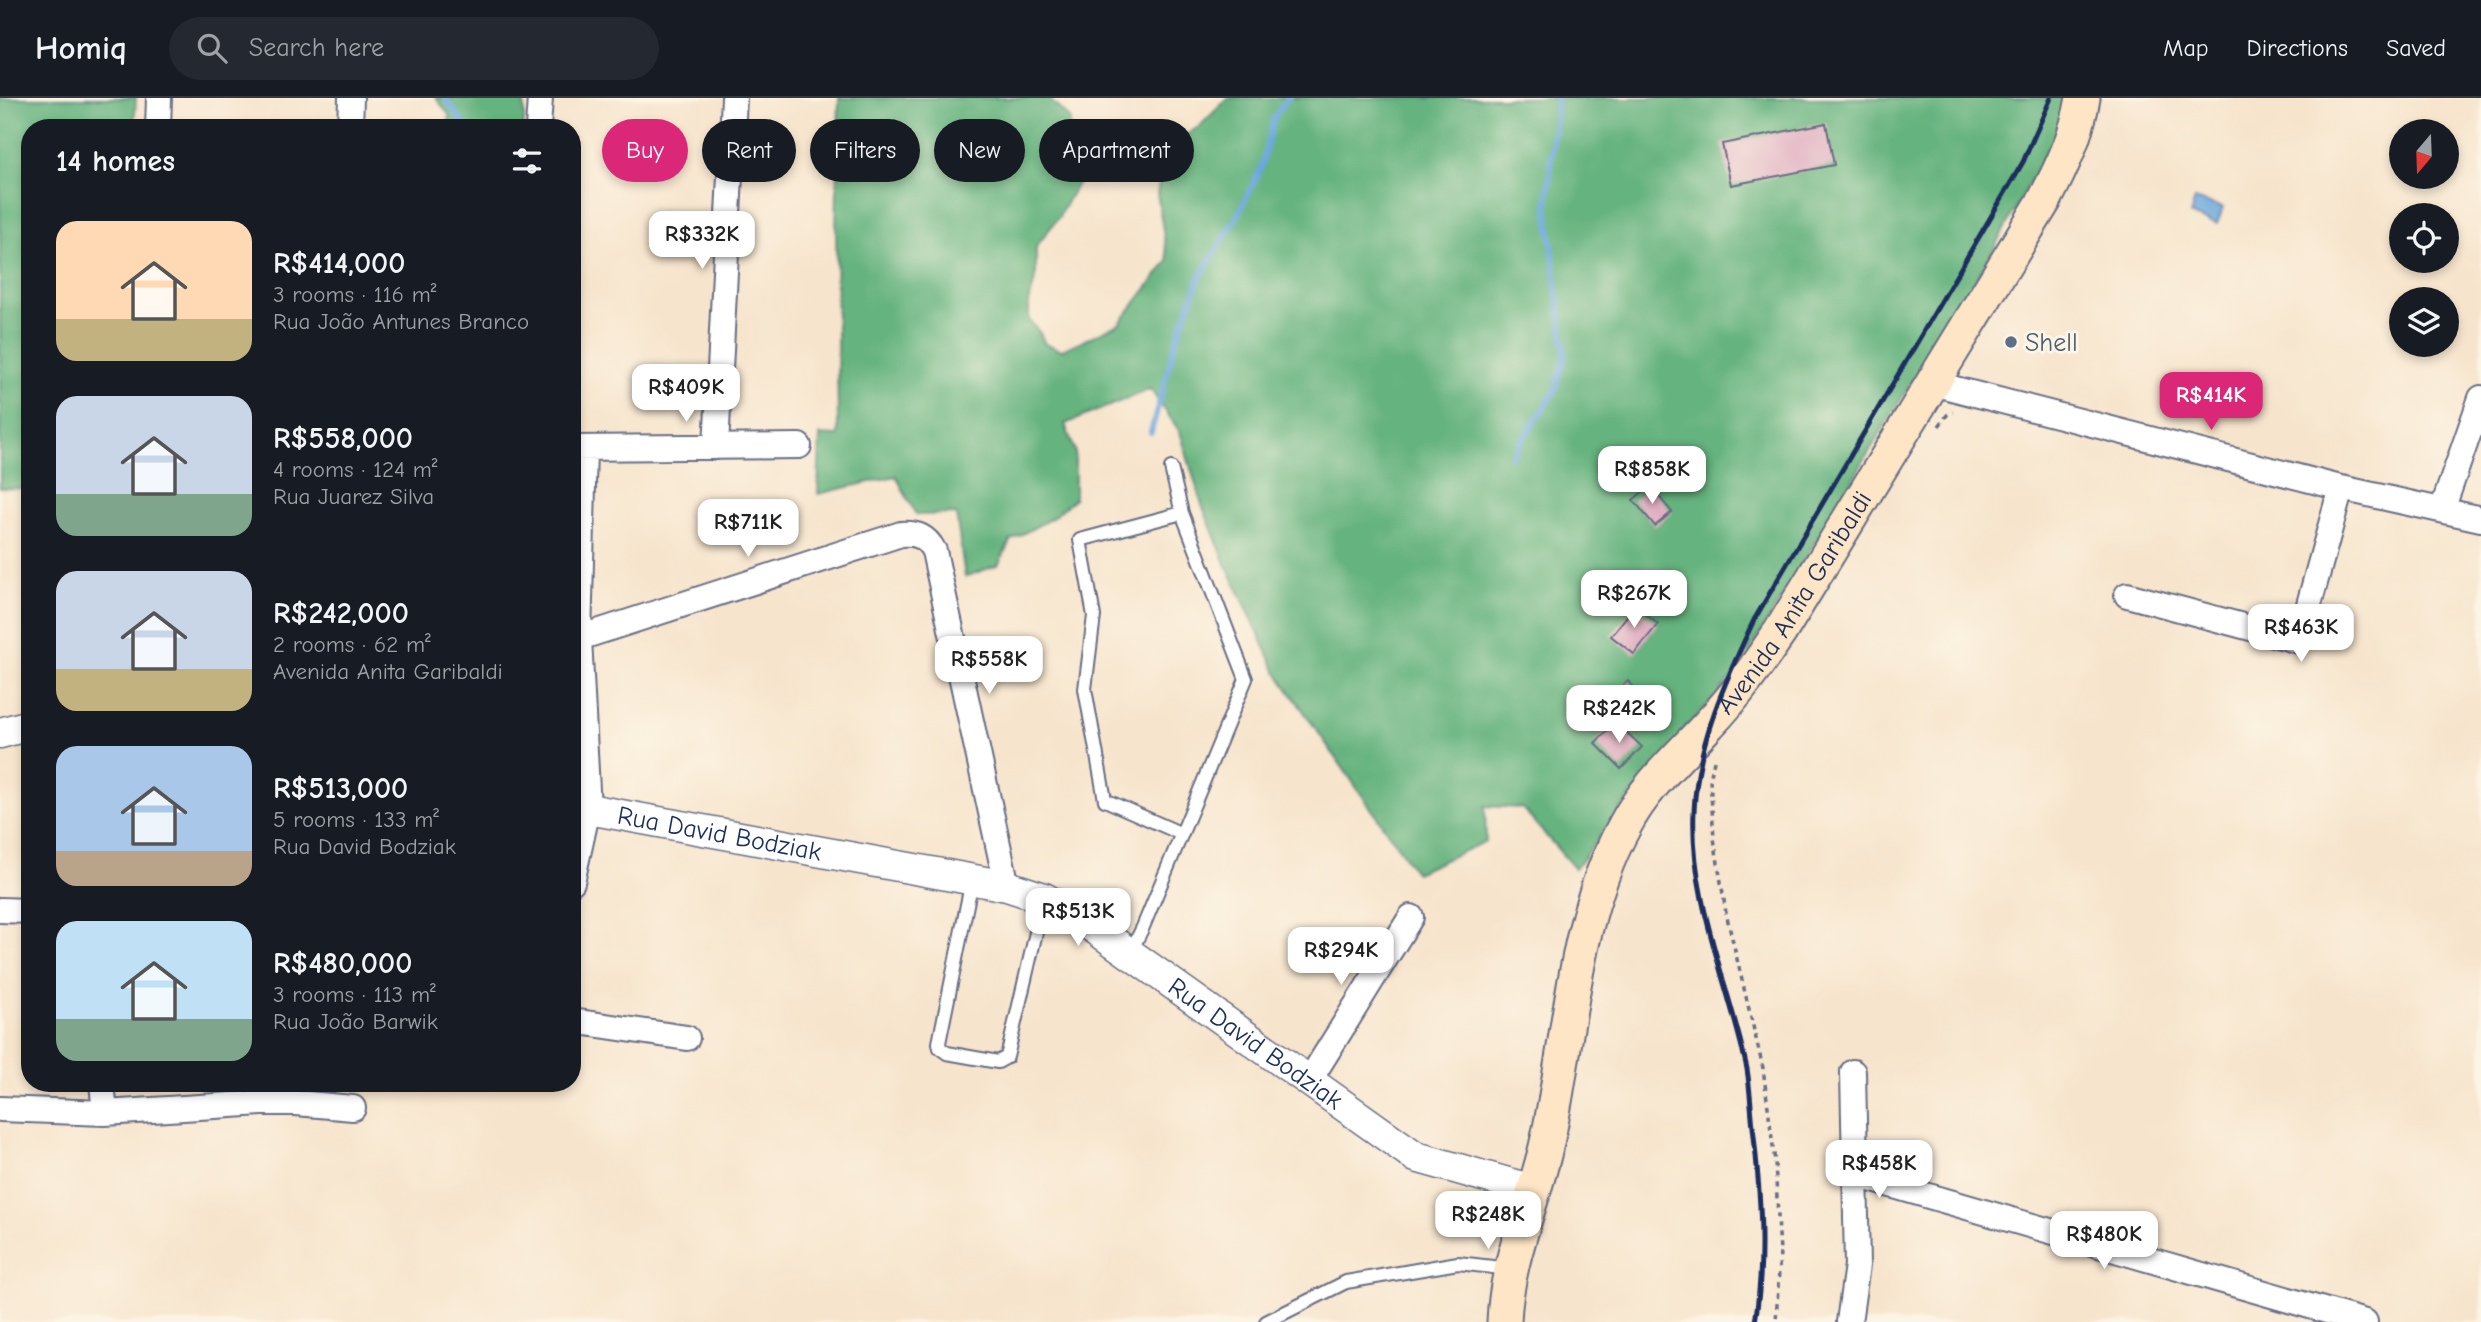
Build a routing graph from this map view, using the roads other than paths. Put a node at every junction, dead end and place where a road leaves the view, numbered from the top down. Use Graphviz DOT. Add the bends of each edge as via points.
graph roads {
  1 [pos="159,98"];
  2 [pos="351,98"];
  3 [pos="540,98"];
  4 [pos="734,98"];
  5 [pos="2083,98"];
  6 [pos="158,119"];
  7 [pos="350,119"];
  8 [pos="539,119"];
  9 [pos="1932,383"];
  10 [pos="2481,398"];
  11 [pos="799,446"];
  12 [pos="716,447"];
  13 [pos="581,448"];
  14 [pos="1171,468"];
  15 [pos="2341,488"];
  16 [pos="2442,510"];
  17 [pos="1182,513"];
  18 [pos="2481,519"];
  19 [pos="2127,595"];
  20 [pos="581,637"];
  21 [pos="21,727"];
  22 [pos="0,733"];
  23 [pos="581,807"];
  24 [pos="1182,834"];
  25 [pos="972,880"];
  26 [pos="1007,886"];
  27 [pos="1044,898"];
  28 [pos="0,911"];
  29 [pos="21,911"];
  30 [pos="1411,917"];
  31 [pos="1130,953"];
  32 [pos="581,1022"];
  33 [pos="687,1038"];
  34 [pos="1853,1072"];
  35 [pos="1309,1081"];
  36 [pos="103,1092"];
  37 [pos="353,1108"];
  38 [pos="0,1109"];
  39 [pos="105,1113"];
  40 [pos="1856,1175"];
  41 [pos="1533,1190"];
  42 [pos="1511,1269"];
  43 [pos="1266,1322"];
  44 [pos="1504,1322"];
  45 [pos="1849,1322"];
  46 [pos="2365,1322"];
  1 -- 6 [label="street"];
  2 -- 7 [label="street"];
  3 -- 8 [label="street"];
  4 -- 12 [label="street"];
  5 -- 9 [label="main road, Avenida Anita Garibaldi" via="2064,164"];
  9 -- 15 [label="street"];
  9 -- 41 [label="main road, Avenida Anita Garibaldi" via="1754,671 1653,782 1624,826 1598,886 1581,945 1553,1114"];
  10 -- 16 [label="street"];
  11 -- 12 [label="street"];
  12 -- 13 [label="street"];
  14 -- 17 [label="lane"];
  15 -- 16 [label="street"];
  15 -- 19 [label="street" via="2300,641"];
  16 -- 18 [label="street"];
  17 -- 24 [label="lane" via="1246,679"];
  17 -- 24 [label="lane" via="1080,540 1094,616 1085,689 1105,800"];
  20 -- 26 [label="street" via="901,534 921,535 934,551"];
  21 -- 22 [label="street"];
  23 -- 25 [label="street, Rua David Bodziak"];
  24 -- 31 [label="lane"];
  25 -- 26 [label="street, Rua David Bodziak"];
  25 -- 27 [label="lane" via="939,1042 947,1053 998,1062 1007,1057"];
  26 -- 27 [label="street, Rua David Bodziak"];
  27 -- 31 [label="street, Rua David Bodziak"];
  28 -- 29 [label="street"];
  30 -- 35 [label="street"];
  31 -- 35 [label="street, Rua David Bodziak"];
  32 -- 33 [label="street"];
  34 -- 40 [label="street"];
  35 -- 41 [label="street, Rua David Bodziak" via="1416,1157"];
  36 -- 39 [label="street"];
  37 -- 39 [label="street" via="262,1103"];
  38 -- 39 [label="street"];
  40 -- 45 [label="street" via="1857,1265"];
  40 -- 46 [label="street"];
  41 -- 42 [label="main road, Avenida Anita Garibaldi"];
  42 -- 43 [label="lane" via="1458,1264 1346,1282"];
  42 -- 44 [label="main road, Avenida Anita Garibaldi"];
}
